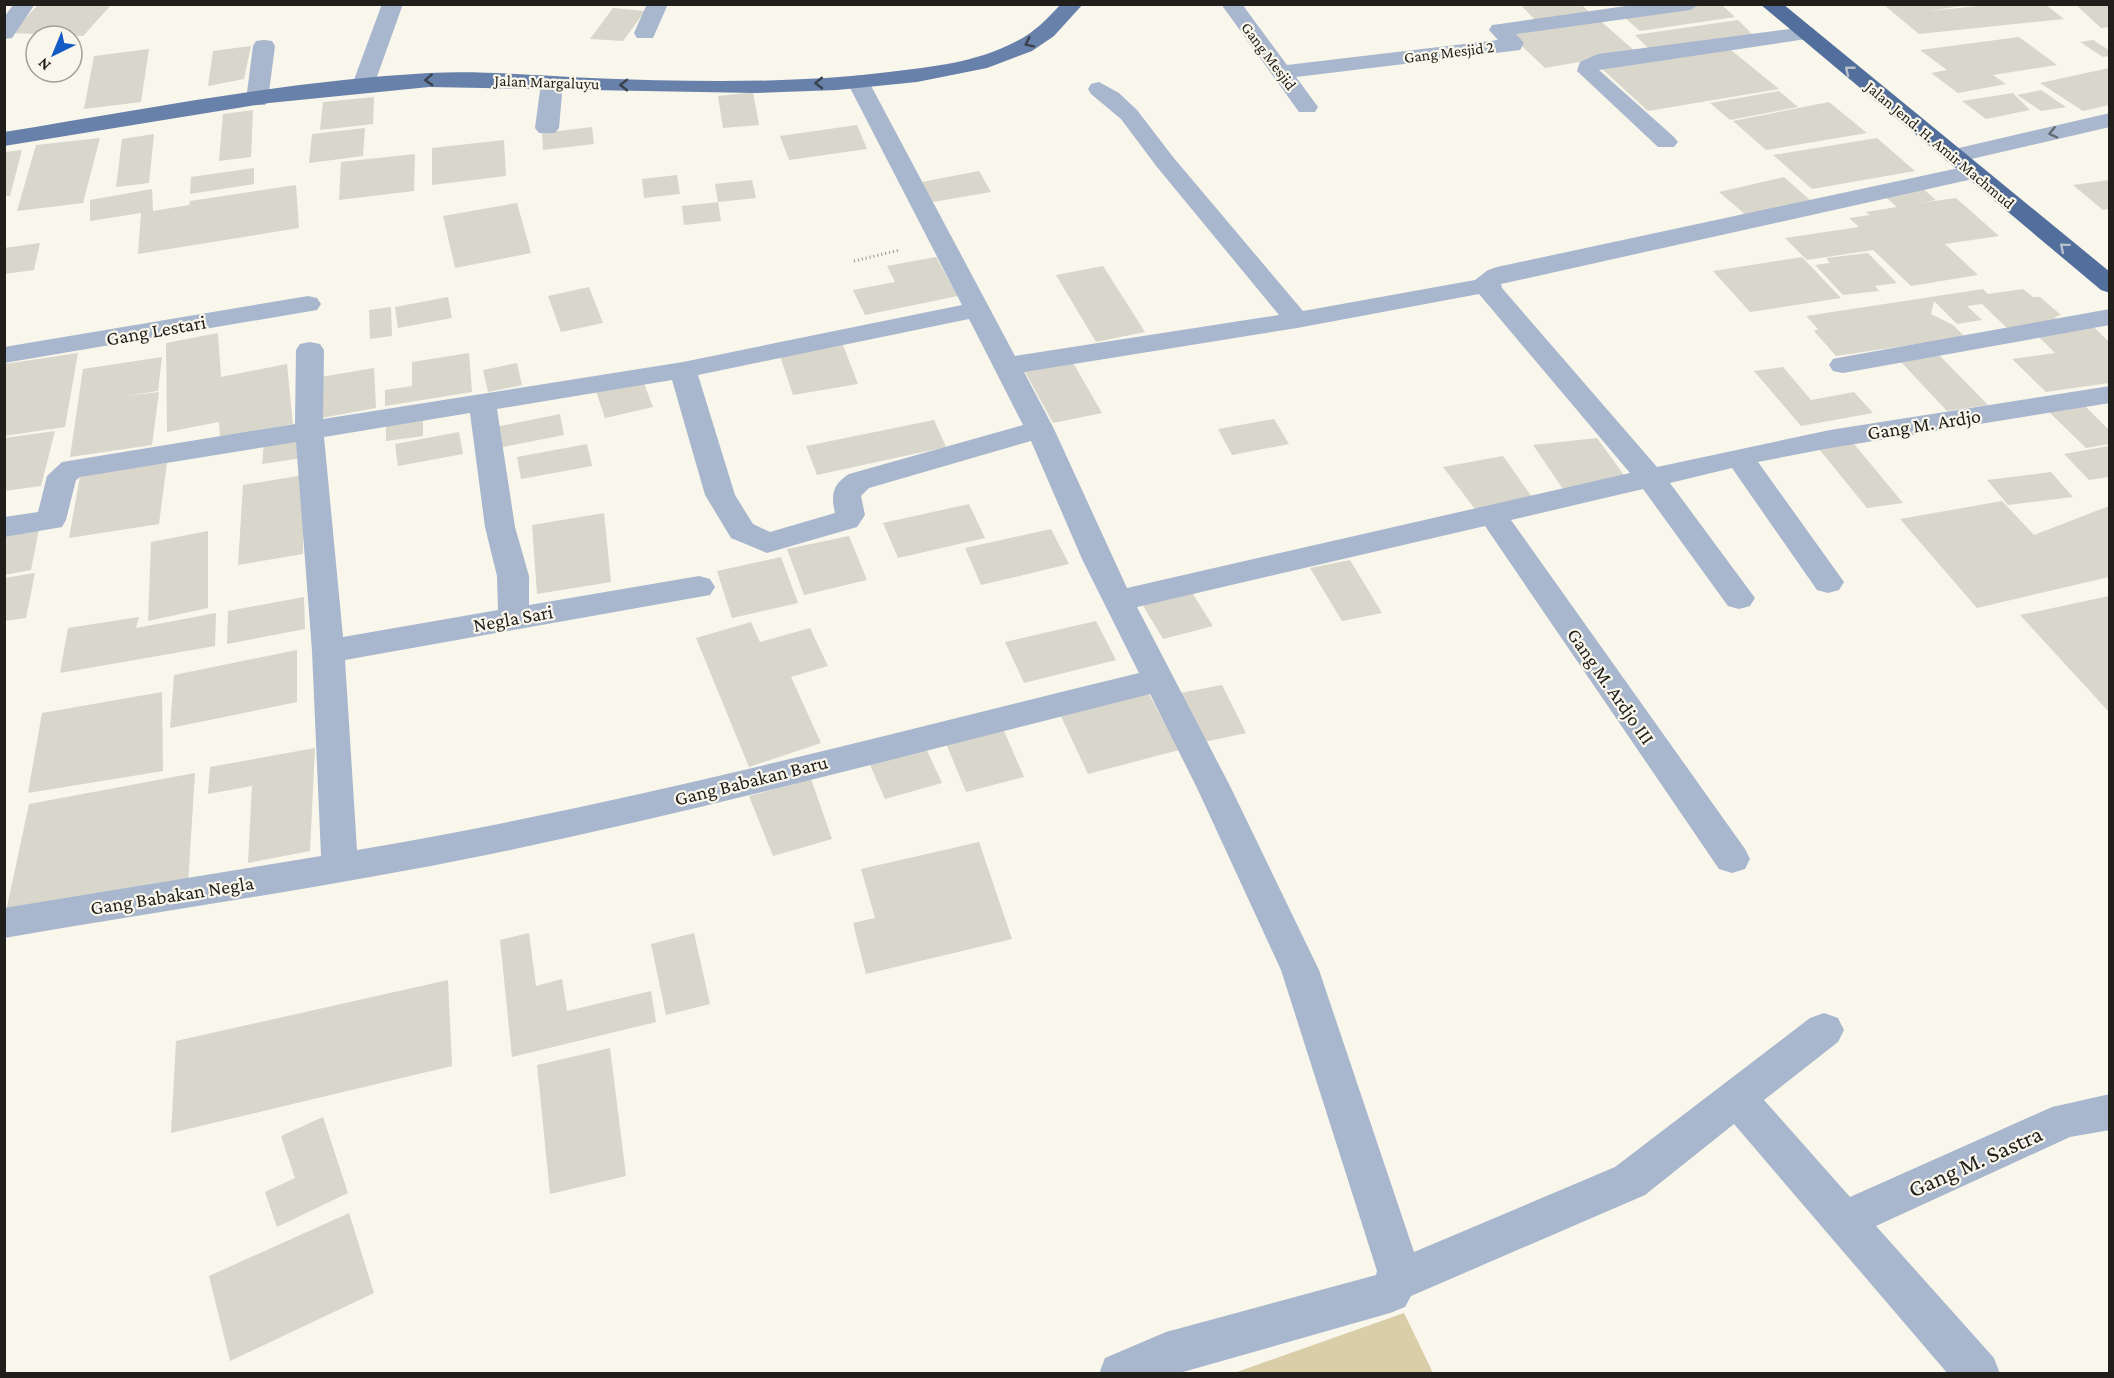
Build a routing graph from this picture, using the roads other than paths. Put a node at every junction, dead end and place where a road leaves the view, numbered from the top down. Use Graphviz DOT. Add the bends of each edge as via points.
graph roads {
  1 [pos="25,4"];
  2 [pos="393,4"];
  3 [pos="658,4"];
  4 [pos="1073,4"];
  5 [pos="1231,4"];
  6 [pos="1690,4"];
  7 [pos="1770,4"];
  8 [pos="4,33"];
  9 [pos="645,33"];
  10 [pos="1805,33"];
  11 [pos="264,46"];
  12 [pos="1282,72"];
  13 [pos="858,82"];
  14 [pos="552,83"];
  15 [pos="363,85"];
  16 [pos="1099,88"];
  17 [pos="257,100"];
  18 [pos="1307,107"];
  19 [pos="2109,120"];
  20 [pos="547,129"];
  21 [pos="4,139"];
  22 [pos="1666,142"];
  23 [pos="1963,164"];
  24 [pos="1488,285"];
  25 [pos="2109,285"];
  26 [pos="308,304"];
  27 [pos="977,310"];
  28 [pos="2109,317"];
  29 [pos="1297,320"];
  30 [pos="310,350"];
  31 [pos="4,355"];
  32 [pos="1843,365"];
  33 [pos="1007,366"];
  34 [pos="683,370"];
  35 [pos="2109,394"];
  36 [pos="482,401"];
  37 [pos="309,429"];
  38 [pos="1040,429"];
  39 [pos="1739,457"];
  40 [pos="1650,477"];
  41 [pos="1491,513"];
  42 [pos="4,527"];
  43 [pos="1828,582"];
  44 [pos="699,588"];
  45 [pos="1739,598"];
  46 [pos="1118,601"];
  47 [pos="514,617"];
  48 [pos="328,651"];
  49 [pos="1159,680"];
  50 [pos="1732,859"];
  51 [pos="340,869"];
  52 [pos="4,923"];
  53 [pos="1824,1030"];
  54 [pos="1737,1098"];
  55 [pos="2109,1112"];
  56 [pos="1844,1220"];
  57 [pos="1396,1281"];
  58 [pos="1121,1374"];
  59 [pos="1978,1374"];
  1 -- 8 [label="street"];
  2 -- 15 [label="street"];
  3 -- 9 [label="street"];
  4 -- 13 [label="main road, Jalan Margaluyu, one-way" via="1039,39 982,62"];
  5 -- 12 [label="street, Gang Mesjid"];
  6 -- 12 [label="street, Gang Mesjid 2" via="1500,30 1512,45"];
  7 -- 10 [label="highway, Jalan Jend. H. Amir Machmud"];
  10 -- 22 [label="street" via="1598,61 1588,67"];
  23 -- 10 [label="highway, Jalan Jend. H. Amir Machmud, one-way"];
  11 -- 17 [label="street"];
  12 -- 18 [label="street, Gang Mesjid"];
  13 -- 14 [label="main road, Jalan Margaluyu, one-way" via="722,86"];
  13 -- 27 [label="street"];
  14 -- 15 [label="main road, Jalan Margaluyu, one-way" via="465,79"];
  14 -- 20 [label="street"];
  15 -- 17 [label="main road, Jalan Margaluyu"];
  16 -- 29 [label="street" via="1136,120 1162,159"];
  17 -- 21 [label="main road, Jalan Margaluyu"];
  19 -- 23 [label="street, one-way"];
  23 -- 24 [label="street" via="1497,275 1487,281"];
  25 -- 23 [label="highway, Jalan Jend. H. Amir Machmud, one-way"];
  24 -- 29 [label="street"];
  24 -- 40 [label="street"];
  26 -- 31 [label="street, Gang Lestari"];
  27 -- 33 [label="street"];
  27 -- 34 [label="street"];
  28 -- 32 [label="street"];
  29 -- 33 [label="street"];
  30 -- 37 [label="street"];
  33 -- 38 [label="street"];
  34 -- 36 [label="street"];
  34 -- 38 [label="street" via="720,495 742,531 767,543 846,520 850,514 846,496 849,488 860,481"];
  35 -- 39 [label="street, Gang M. Ardjo"];
  36 -- 37 [label="street"];
  36 -- 47 [label="street" via="500,527 513,576"];
  37 -- 42 [label="street" via="72,469 62,477 51,520"];
  37 -- 48 [label="street"];
  38 -- 46 [label="street"];
  39 -- 40 [label="street, Gang M. Ardjo"];
  39 -- 43 [label="street"];
  40 -- 41 [label="street, Gang M. Ardjo"];
  40 -- 45 [label="street"];
  41 -- 46 [label="street, Gang M. Ardjo"];
  41 -- 50 [label="street, Gang M. Ardjo III"];
  44 -- 47 [label="street, Negla Sari"];
  46 -- 49 [label="street"];
  47 -- 48 [label="street, Negla Sari"];
  48 -- 51 [label="street"];
  49 -- 51 [label="street, Gang Babakan Baru" via="657,804"];
  49 -- 57 [label="street" via="1300,970 1399,1271"];
  51 -- 52 [label="street, Gang Babakan Negla"];
  53 -- 54 [label="street"];
  54 -- 56 [label="street"];
  54 -- 57 [label="street" via="1630,1181"];
  55 -- 56 [label="street, Gang M. Sastra" via="2067,1120"];
  56 -- 59 [label="street"];
  57 -- 58 [label="street" via="1390,1292 1166,1354"];
}
